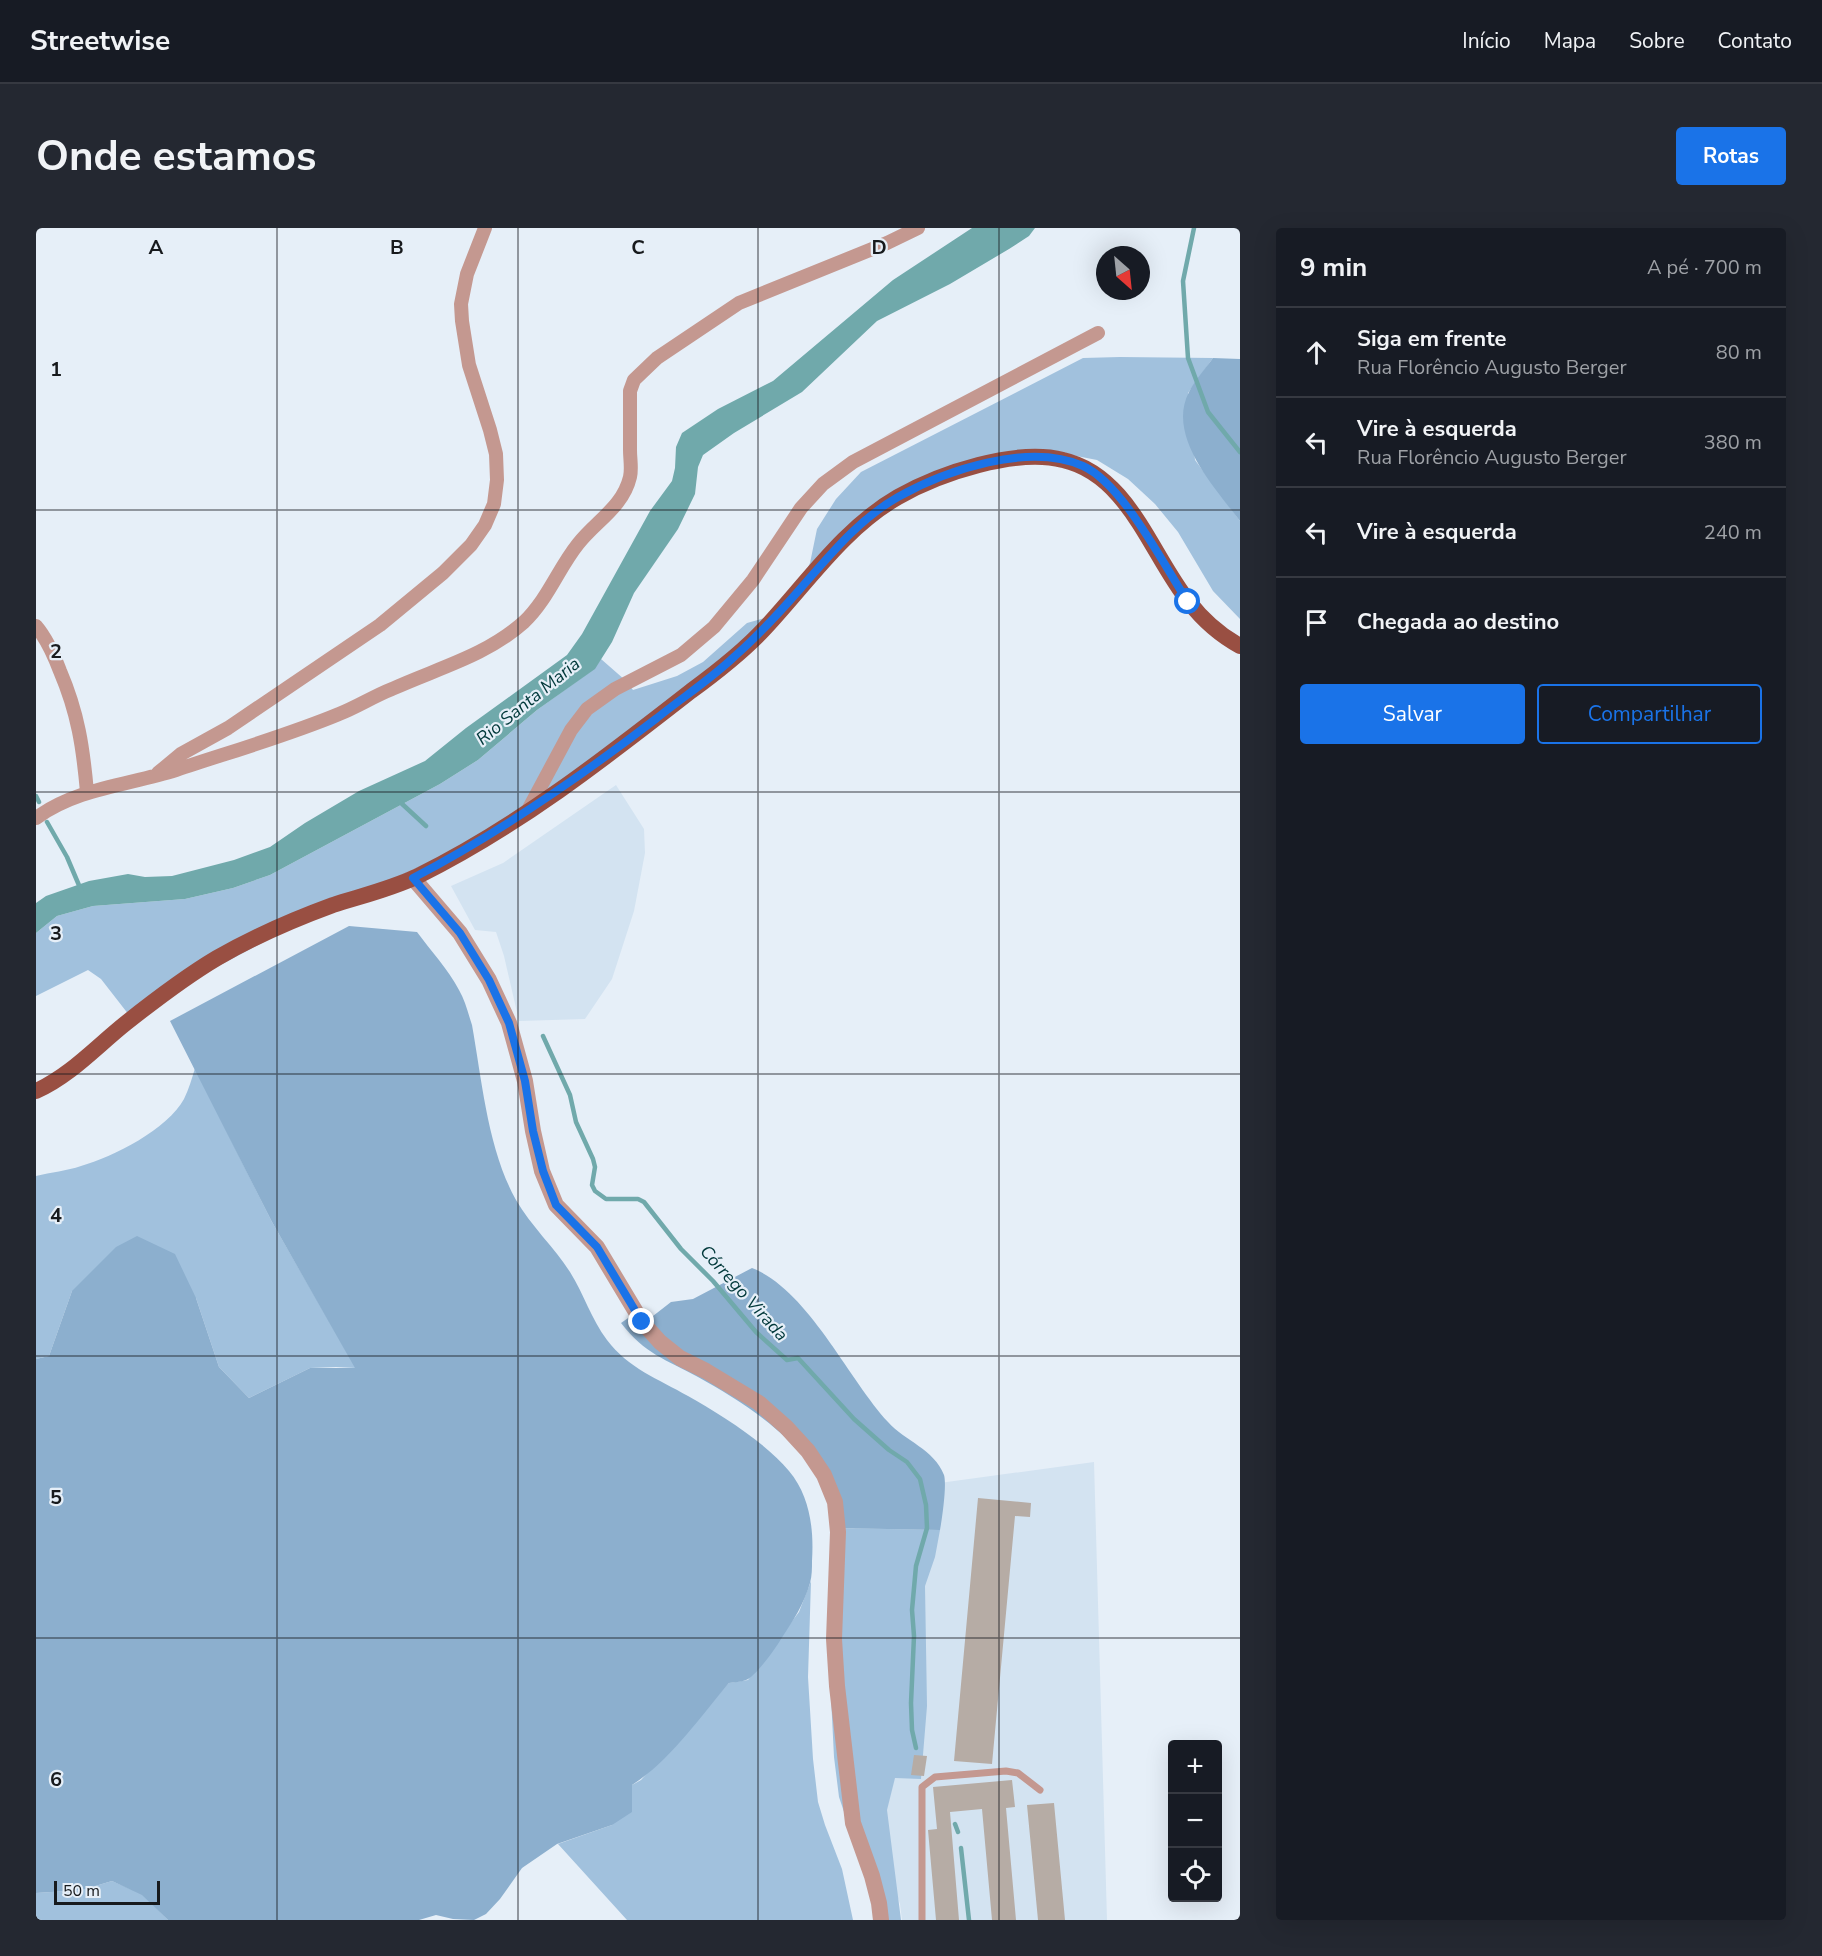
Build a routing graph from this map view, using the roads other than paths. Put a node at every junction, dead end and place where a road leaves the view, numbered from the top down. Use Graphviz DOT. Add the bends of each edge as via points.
graph roads {
  1 [pos="485,228"];
  2 [pos="918,228"];
  3 [pos="1098,333"];
  4 [pos="36,626"];
  5 [pos="1240,646"];
  6 [pos="154,777"];
  7 [pos="87,792"];
  8 [pos="526,814"];
  9 [pos="36,818"];
  10 [pos="413,878"];
  11 [pos="36,1091"];
  12 [pos="1040,1790"];
  13 [pos="881,1920"];
  14 [pos="922,1920"];
  1 -- 6 [label="street" via="467,274 461,304 469,366 496,454 494,504 485,525 443,573 388,620 228,728 181,754"];
  2 -- 6 [label="street" via="739,303 678,342 642,372 630,391 631,475 626,490 613,510 578,543 536,610 510,633 472,656 340,714"];
  3 -- 8 [label="street" via="852,462 823,484 714,627 681,655 615,689 587,709 571,730"];
  4 -- 7 [label="street" via="70,693 82,744"];
  5 -- 8 [label="main road" via="1210,626 1188,602 1126,505 1084,466 1042,456 974,467 934,478 868,518 729,662"];
  6 -- 7 [label="street"];
  7 -- 9 [label="street"];
  8 -- 10 [label="main road"];
  10 -- 11 [label="main road" via="261,933 165,993 78,1064"];
  10 -- 13 [label="street" via="460,933 509,1023 543,1171 556,1205 597,1247 642,1322 660,1342 680,1358 759,1403 808,1451 824,1475 835,1502 838,1532 834,1639 853,1823 872,1876"];
  12 -- 14 [label="lane" via="1018,1773 1006,1771 935,1777 922,1787"];
}
